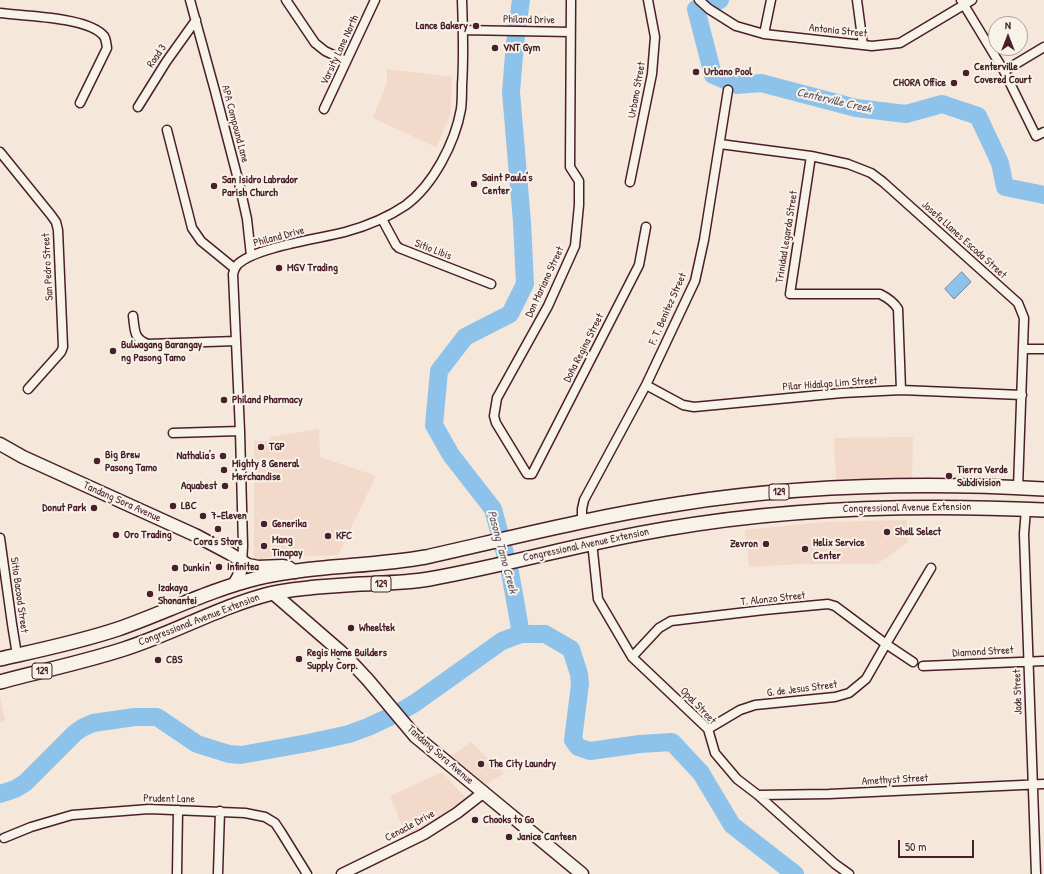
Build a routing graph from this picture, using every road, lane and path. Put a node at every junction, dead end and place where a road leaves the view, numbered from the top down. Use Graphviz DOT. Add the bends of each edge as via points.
graph roads {
  1 [pos="190,0"];
  2 [pos="286,0"];
  3 [pos="375,0"];
  4 [pos="462,0"];
  5 [pos="571,0"];
  6 [pos="648,0"];
  7 [pos="699,0"];
  8 [pos="771,0"];
  9 [pos="857,0"];
  10 [pos="972,0"];
  11 [pos="962,2"];
  12 [pos="0,13"];
  13 [pos="196,20"];
  14 [pos="463,30"];
  15 [pos="570,32"];
  16 [pos="764,34"];
  17 [pos="863,45"];
  18 [pos="1044,47"];
  19 [pos="346,61"];
  20 [pos="1004,71"];
  21 [pos="728,90"];
  22 [pos="80,103"];
  23 [pos="138,107"];
  24 [pos="324,109"];
  25 [pos="167,130"];
  26 [pos="1044,132"];
  27 [pos="720,144"];
  28 [pos="0,152"];
  29 [pos="811,156"];
  30 [pos="630,182"];
  31 [pos="382,219"];
  32 [pos="646,227"];
  33 [pos="251,256"];
  34 [pos="234,268"];
  35 [pos="491,284"];
  36 [pos="133,316"];
  37 [pos="236,341"];
  38 [pos="1024,349"];
  39 [pos="1044,349"];
  40 [pos="646,385"];
  41 [pos="28,389"];
  42 [pos="901,390"];
  43 [pos="1022,395"];
  44 [pos="240,432"];
  45 [pos="173,433"];
  46 [pos="0,444"];
  47 [pos="530,475"];
  48 [pos="1018,488"];
  49 [pos="1044,489"];
  50 [pos="1026,509"];
  51 [pos="1044,510"];
  52 [pos="582,522"];
  53 [pos="0,538"];
  54 [pos="592,542"];
  55 [pos="242,563"];
  56 [pos="931,568"];
  57 [pos="295,572"];
  58 [pos="234,585"];
  59 [pos="273,593"];
  60 [pos="78,641"];
  61 [pos="886,644"];
  62 [pos="17,655"];
  63 [pos="632,657"];
  64 [pos="0,659"];
  65 [pos="84,660"];
  66 [pos="1028,661"];
  67 [pos="1044,661"];
  68 [pos="913,662"];
  69 [pos="923,666"];
  70 [pos="0,682"];
  71 [pos="708,729"];
  72 [pos="1033,784"];
  73 [pos="1044,784"];
  74 [pos="484,792"];
  75 [pos="758,795"];
  76 [pos="178,810"];
  77 [pos="220,811"];
  78 [pos="4,838"];
  79 [pos="218,873"];
  80 [pos="177,874"];
  81 [pos="307,874"];
  82 [pos="342,874"];
  83 [pos="582,874"];
  84 [pos="850,874"];
  85 [pos="1036,874"];
  1 -- 13 [label="street, APA Compound Lane"];
  2 -- 19 [label="street" via="315,43"];
  3 -- 19 [label="street, Varsity Lane North"];
  4 -- 14 [label="street, Philand Drive"];
  5 -- 15 [label="street, Don Mariano Street"];
  6 -- 30 [label="street, Urbano Street" via="655,37 652,74"];
  7 -- 16 [label="street, Antonia Street" via="736,26"];
  8 -- 16 [label="street"];
  9 -- 17 [label="street"];
  10 -- 11 [label="street, Antonia Street"];
  11 -- 17 [label="street, Antonia Street" via="900,43 882,46"];
  11 -- 20 [label="street"];
  12 -- 22 [label="street" via="76,23 103,34 107,48"];
  13 -- 23 [label="street, Road 3"];
  13 -- 33 [label="street, APA Compound Lane" via="239,183 247,219"];
  14 -- 15 [label="street, Philand Drive"];
  14 -- 31 [label="street, Philand Drive" via="461,109 454,135 440,165 421,191 407,204"];
  15 -- 47 [label="street, Don Mariano Street" via="570,167 579,181 574,246 548,306 497,398 494,416 526,474"];
  16 -- 17 [label="street, Antonia Street"];
  18 -- 20 [label="street"];
  19 -- 24 [label="street, Varsity Lane North"];
  20 -- 26 [label="street" via="1036,136"];
  21 -- 27 [label="street, F. T. Benitez Street"];
  25 -- 34 [label="street" via="192,228 201,241"];
  27 -- 29 [label="street, Josefa Llanes Escoda Street"];
  27 -- 40 [label="street, F. T. Benitez Street" via="695,281"];
  28 -- 41 [label="street, San Pedro Street" via="51,215 58,230 63,347 62,352"];
  29 -- 38 [label="street, Josefa Llanes Escoda Street" via="852,165 871,173 1018,303 1024,318"];
  29 -- 42 [label="street, Trinidad Legarda Street" via="790,294 880,294 887,297 898,309"];
  31 -- 33 [label="street, Philand Drive" via="346,232"];
  31 -- 35 [label="street, Sitio Libis" via="399,248"];
  32 -- 47 [label="street, Doña Regina Street" via="639,265"];
  33 -- 34 [label="street, Philand Drive"];
  34 -- 37 [label="street"];
  36 -- 37 [label="street" via="136,335 148,344"];
  37 -- 44 [label="street"];
  38 -- 39 [label="street"];
  38 -- 43 [label="street, Josefa Llanes Escoda Street"];
  40 -- 42 [label="street, Pilar Hidalgo Lim Street" via="683,405 694,407 842,392"];
  40 -- 52 [label="street, F. T. Benitez Street" via="584,500"];
  42 -- 43 [label="street, Pilar Hidalgo Lim Street"];
  43 -- 48 [label="street, Josefa Llanes Escoda Street"];
  44 -- 45 [label="street"];
  44 -- 55 [label="street"];
  46 -- 55 [label="main road, Tandang Sora Avenue" via="23,457 195,535"];
  48 -- 49 [label="main road, Congressional Avenue Extension / 129"];
  48 -- 52 [label="main road, Congressional Avenue Extension / 129" via="897,485 768,493 678,504"];
  50 -- 51 [label="main road, Congressional Avenue Extension / 129"];
  50 -- 54 [label="main road, Congressional Avenue Extension / 129" via="906,507 819,511 746,517"];
  50 -- 66 [label="street, Jade Street" via="1024,534"];
  52 -- 57 [label="main road, Congressional Avenue Extension / 129" via="401,561"];
  53 -- 62 [label="street, Sitio Bacood Street"];
  54 -- 59 [label="main road, Congressional Avenue Extension / 129" via="429,579"];
  54 -- 63 [label="street, Opal Street" via="598,599"];
  55 -- 57 [label="main road, Tandang Sora Avenue" via="256,567 286,566"];
  55 -- 58 [label="main road"];
  56 -- 61 [label="street, G. de Jesus Street"];
  57 -- 58 [label="main road, Congressional Avenue Extension / 129"];
  58 -- 60 [label="main road, Congressional Avenue Extension / 129"];
  59 -- 65 [label="main road, Congressional Avenue Extension / 129" via="233,605 124,649"];
  59 -- 74 [label="main road, Tandang Sora Avenue" via="341,652 411,732 454,770"];
  60 -- 62 [label="main road, Congressional Avenue Extension / 129"];
  60 -- 65 [label="main road"];
  61 -- 63 [label="street, T. Alonzo Street" via="835,606 828,604 671,622 659,628"];
  61 -- 68 [label="street, T. Alonzo Street"];
  61 -- 71 [label="street, G. de Jesus Street" via="866,679 849,693 836,697 755,705 740,710"];
  62 -- 64 [label="main road, Congressional Avenue Extension / 129"];
  63 -- 71 [label="street, Opal Street"];
  65 -- 70 [label="main road, Congressional Avenue Extension / 129"];
  66 -- 67 [label="street, Diamond Street"];
  66 -- 69 [label="street, Diamond Street"];
  66 -- 72 [label="street, Jade Street"];
  71 -- 75 [label="street, Opal Street" via="715,753 737,779"];
  72 -- 73 [label="street, Amethyst Street"];
  72 -- 75 [label="street, Amethyst Street"];
  72 -- 85 [label="street, Jade Street"];
  74 -- 82 [label="street, Cenacle Drive" via="424,834"];
  74 -- 83 [label="main road, Tandang Sora Avenue"];
  75 -- 84 [label="street, Opal Street" via="835,864"];
  76 -- 77 [label="street, Prudent Lane"];
  76 -- 78 [label="street, Prudent Lane" via="148,809 72,815"];
  76 -- 80 [label="street"];
  77 -- 79 [label="street"];
  77 -- 81 [label="street, Prudent Lane" via="265,817 275,823"];
}
